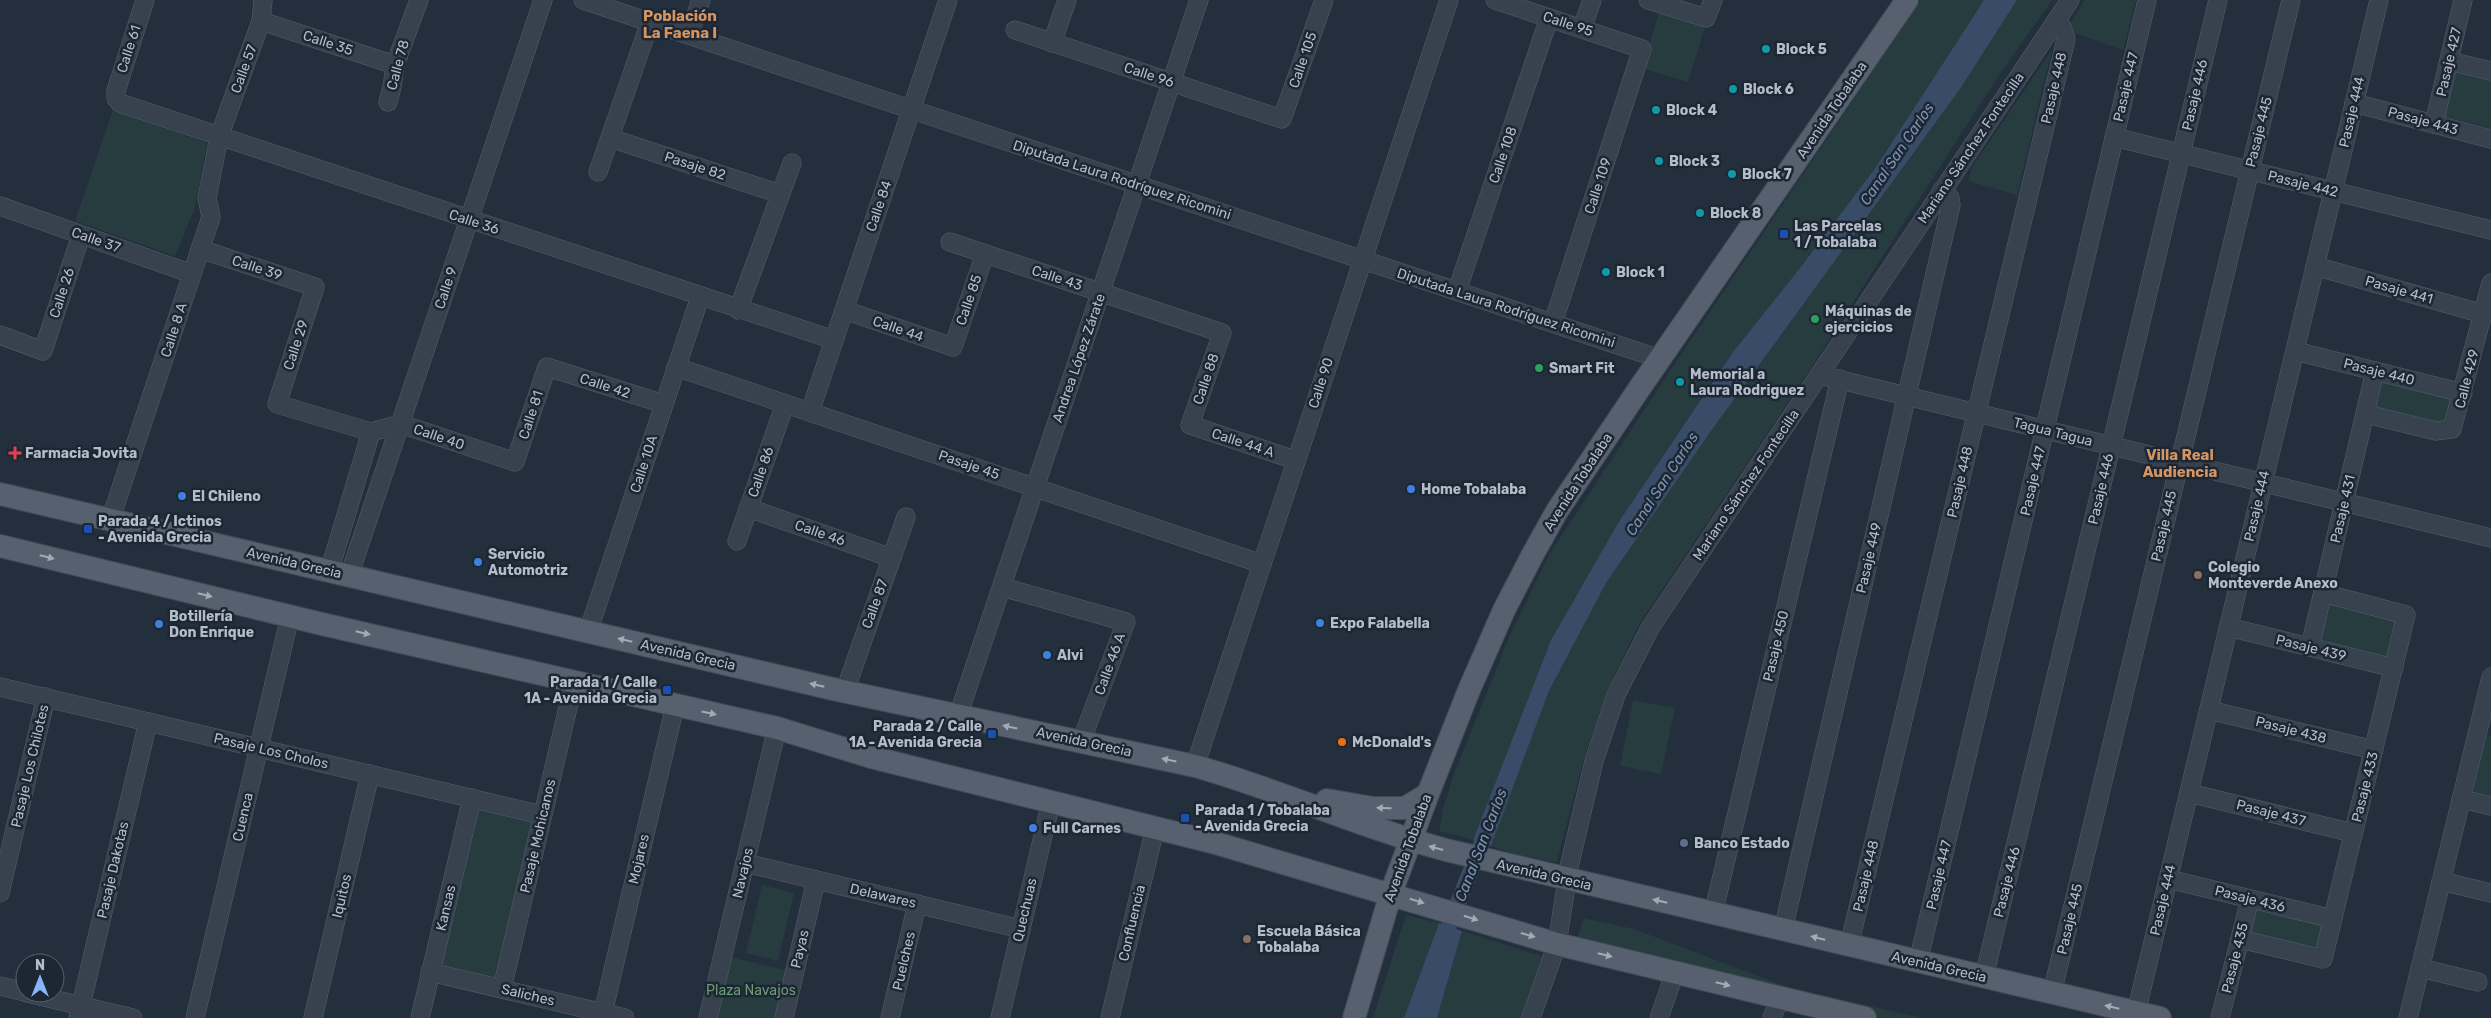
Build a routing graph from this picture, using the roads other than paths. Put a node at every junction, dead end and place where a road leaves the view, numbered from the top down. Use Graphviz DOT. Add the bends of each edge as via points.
graph roads {
  1 [pos="146,0"];
  2 [pos="263,0"];
  3 [pos="419,0"];
  4 [pos="543,0"];
  5 [pos="701,0"];
  6 [pos="948,0"];
  7 [pos="1067,0"];
  8 [pos="1199,0"];
  9 [pos="1324,0"];
  10 [pos="1449,0"];
  11 [pos="1495,0"];
  12 [pos="1592,0"];
  13 [pos="1648,0"];
  14 [pos="1712,0"];
  15 [pos="1907,0"];
  16 [pos="2070,0"];
  17 [pos="2147,0"];
  18 [pos="2218,0"];
  19 [pos="2291,0"];
  20 [pos="2379,0"];
  21 [pos="2463,0"];
  22 [pos="590,1"];
  23 [pos="1549,18"];
  24 [pos="1585,20"];
  25 [pos="261,21"];
  26 [pos="650,22"];
  27 [pos="2054,23"];
  28 [pos="1015,30"];
  29 [pos="689,35"];
  30 [pos="1052,43"];
  31 [pos="1642,49"];
  32 [pos="2449,61"];
  33 [pos="395,65"];
  34 [pos="2491,71"];
  35 [pos="1171,82"];
  36 [pos="116,98"];
  37 [pos="388,102"];
  38 [pos="2354,103"];
  39 [pos="911,109"];
  40 [pos="1282,119"];
  41 [pos="2434,124"];
  42 [pos="219,137"];
  43 [pos="2114,137"];
  44 [pos="610,138"];
  45 [pos="2491,139"];
  46 [pos="2181,154"];
  47 [pos="792,163"];
  48 [pos="2250,170"];
  49 [pos="598,172"];
  50 [pos="1137,185"];
  51 [pos="1942,190"];
  52 [pos="2333,191"];
  53 [pos="780,194"];
  54 [pos="0,206"];
  55 [pos="469,220"];
  56 [pos="2491,230"];
  57 [pos="82,235"];
  58 [pos="950,242"];
  59 [pos="200,249"];
  60 [pos="985,254"];
  61 [pos="1362,260"];
  62 [pos="2315,266"];
  63 [pos="192,274"];
  64 [pos="2491,283"];
  65 [pos="314,287"];
  66 [pos="1457,291"];
  67 [pos="1100,292"];
  68 [pos="700,297"];
  69 [pos="738,310"];
  70 [pos="844,310"];
  71 [pos="2484,314"];
  72 [pos="1553,323"];
  73 [pos="1222,333"];
  74 [pos="0,335"];
  75 [pos="834,340"];
  76 [pos="953,347"];
  77 [pos="2295,351"];
  78 [pos="1660,359"];
  79 [pos="546,367"];
  80 [pos="676,367"];
  81 [pos="2375,371"];
  82 [pos="1820,375"];
  83 [pos="1840,380"];
  84 [pos="2463,393"];
  85 [pos="1907,396"];
  86 [pos="664,404"];
  87 [pos="785,404"];
  88 [pos="810,412"];
  89 [pos="1977,413"];
  90 [pos="2366,414"];
  91 [pos="401,424"];
  92 [pos="1190,425"];
  93 [pos="2045,429"];
  94 [pos="371,432"];
  95 [pos="2112,446"];
  96 [pos="1296,460"];
  97 [pos="515,462"];
  98 [pos="2180,462"];
  99 [pos="2263,483"];
  100 [pos="1035,488"];
  101 [pos="0,494"];
  102 [pos="2344,502"];
  103 [pos="748,508"];
  104 [pos="906,517"];
  105 [pos="110,521"];
  106 [pos="2491,538"];
  107 [pos="737,541"];
  108 [pos="0,546"];
  109 [pos="892,558"];
  110 [pos="1262,564"];
  111 [pos="339,574"];
  112 [pos="1002,587"];
  113 [pos="2323,593"];
  114 [pos="290,616"];
  115 [pos="2228,627"];
  116 [pos="588,632"];
  117 [pos="2310,647"];
  118 [pos="2394,668"];
  119 [pos="2491,677"];
  120 [pos="574,682"];
  121 [pos="0,687"];
  122 [pos="845,691"];
  123 [pos="46,698"];
  124 [pos="675,706"];
  125 [pos="2209,710"];
  126 [pos="958,716"];
  127 [pos="148,722"];
  128 [pos="2485,726"];
  129 [pos="778,728"];
  130 [pos="1081,742"];
  131 [pos="259,748"];
  132 [pos="2374,750"];
  133 [pos="1195,766"];
  134 [pos="370,774"];
  135 [pos="1234,777"];
  136 [pos="2189,793"];
  137 [pos="1428,794"];
  138 [pos="472,798"];
  139 [pos="2461,799"];
  140 [pos="1051,802"];
  141 [pos="2491,806"];
  142 [pos="542,815"];
  143 [pos="1155,828"];
  144 [pos="2354,833"];
  145 [pos="1411,841"];
  146 [pos="745,863"];
  147 [pos="3,870"];
  148 [pos="2168,879"];
  149 [pos="816,880"];
  150 [pos="1567,880"];
  151 [pos="2441,882"];
  152 [pos="0,893"];
  153 [pos="1391,893"];
  154 [pos="2491,893"];
  155 [pos="2250,899"];
  156 [pos="917,904"];
  157 [pos="1713,914"];
  158 [pos="2333,919"];
  159 [pos="1020,929"];
  160 [pos="1783,930"];
  161 [pos="2240,939"];
  162 [pos="1557,944"];
  163 [pos="1849,946"];
  164 [pos="1918,962"];
  165 [pos="2420,968"];
  166 [pos="430,972"];
  167 [pos="1675,972"];
  168 [pos="1984,977"];
  169 [pos="2478,982"];
  170 [pos="0,986"];
  171 [pos="502,989"];
  172 [pos="15,990"];
  173 [pos="2052,993"];
  174 [pos="54,1003"];
  175 [pos="1776,1008"];
  176 [pos="80,1012"];
  177 [pos="2136,1012"];
  178 [pos="603,1013"];
  179 [pos="133,1018"];
  180 [pos="195,1018"];
  181 [pos="313,1018"];
  182 [pos="420,1018"];
  183 [pos="625,1018"];
  184 [pos="708,1018"];
  185 [pos="784,1018"];
  186 [pos="890,1018"];
  187 [pos="1000,1018"];
  188 [pos="1110,1018"];
  189 [pos="1354,1018"];
  190 [pos="1531,1018"];
  191 [pos="1659,1018"];
  192 [pos="1865,1018"];
  193 [pos="2160,1018"];
  194 [pos="2220,1018"];
  195 [pos="2408,1018"];
  1 -- 36 [label="street, Calle 61"];
  2 -- 25 [label="street, Calle 57"];
  3 -- 33 [label="street, Calle 78"];
  4 -- 55 [label="street, Calle 9"];
  5 -- 29 [label="street"];
  6 -- 39 [label="street, Calle 84"];
  7 -- 30 [label="street"];
  8 -- 35 [label="street, Andrea López Zárate"];
  9 -- 40 [label="street, Calle 105"];
  10 -- 61 [label="street, Calle 90"];
  11 -- 23 [label="street, Calle 95"];
  12 -- 24 [label="street"];
  13 -- 14 [label="street" via="1706,18"];
  15 -- 78 [label="main road, Avenida Tobalaba"];
  16 -- 27 [label="street, Mariano Sánchez Fontecilla"];
  17 -- 43 [label="street, Pasaje 447"];
  18 -- 46 [label="street, Pasaje 446"];
  19 -- 48 [label="street, Pasaje 445"];
  20 -- 38 [label="street, Pasaje 444"];
  21 -- 32 [label="street, Pasaje 427"];
  22 -- 26 [label="street, Diputada Laura Rodríguez Ricomini"];
  23 -- 31 [label="street, Calle 95"];
  23 -- 66 [label="street, Calle 108"];
  25 -- 33 [label="street, Calle 35"];
  25 -- 42 [label="street, Calle 57"];
  26 -- 29 [label="street, Diputada Laura Rodríguez Ricomini"];
  26 -- 44 [label="street"];
  27 -- 51 [label="street, Mariano Sánchez Fontecilla"];
  27 -- 89 [label="street, Pasaje 448" via="2062,27 2066,38"];
  28 -- 30 [label="street, Calle 96"];
  29 -- 39 [label="street, Diputada Laura Rodríguez Ricomini"];
  30 -- 35 [label="street, Calle 96"];
  31 -- 72 [label="street, Calle 109"];
  32 -- 34 [label="street"];
  32 -- 41 [label="street, Pasaje 427"];
  33 -- 37 [label="street, Calle 78"];
  35 -- 40 [label="street, Calle 96"];
  35 -- 50 [label="street, Andrea López Zárate"];
  36 -- 42 [label="street, Calle 36" via="120,103"];
  38 -- 41 [label="street, Pasaje 443"];
  38 -- 52 [label="street, Pasaje 444"];
  39 -- 50 [label="street, Diputada Laura Rodríguez Ricomini"];
  39 -- 70 [label="street, Calle 84"];
  41 -- 45 [label="street, Pasaje 443"];
  42 -- 55 [label="street, Calle 36"];
  42 -- 59 [label="street, Calle 8 A" via="207,198 211,217"];
  43 -- 46 [label="street, Pasaje 442"];
  43 -- 93 [label="street, Pasaje 447"];
  44 -- 49 [label="street"];
  44 -- 53 [label="street, Pasaje 82"];
  46 -- 48 [label="street, Pasaje 442"];
  46 -- 95 [label="street, Pasaje 446"];
  47 -- 53 [label="street"];
  48 -- 52 [label="street, Pasaje 442"];
  48 -- 98 [label="street, Pasaje 445"];
  50 -- 61 [label="street, Diputada Laura Rodríguez Ricomini"];
  50 -- 67 [label="street, Andrea López Zárate"];
  51 -- 82 [label="street, Mariano Sánchez Fontecilla"];
  51 -- 85 [label="street, Pasaje 449" via="1950,198 1951,205"];
  52 -- 56 [label="street, Pasaje 442"];
  52 -- 62 [label="street, Pasaje 444"];
  53 -- 69 [label="street"];
  54 -- 57 [label="street, Calle 37"];
  55 -- 68 [label="street, Calle 36"];
  55 -- 91 [label="street, Calle 9"];
  57 -- 63 [label="street, Calle 37"];
  57 -- 74 [label="street, Calle 26" via="43,350"];
  58 -- 60 [label="street, Calle 43"];
  59 -- 63 [label="street, Calle 8 A"];
  59 -- 65 [label="street, Calle 39"];
  60 -- 67 [label="street, Calle 43"];
  60 -- 76 [label="street, Calle 85"];
  61 -- 66 [label="street, Diputada Laura Rodríguez Ricomini"];
  61 -- 96 [label="street, Calle 90"];
  62 -- 71 [label="street, Pasaje 441"];
  62 -- 77 [label="street, Pasaje 444"];
  63 -- 105 [label="street, Calle 8 A"];
  64 -- 71 [label="street, Calle 429"];
  65 -- 94 [label="street, Calle 29" via="277,404"];
  66 -- 72 [label="street, Diputada Laura Rodríguez Ricomini"];
  67 -- 73 [label="street, Calle 43"];
  67 -- 100 [label="street, Andrea López Zárate"];
  68 -- 69 [label="street, Calle 36"];
  68 -- 80 [label="street, Calle 10A"];
  69 -- 75 [label="street, Calle 36"];
  70 -- 75 [label="street, Calle 84"];
  70 -- 76 [label="street, Calle 44"];
  71 -- 84 [label="street, Calle 429"];
  72 -- 78 [label="street, Diputada Laura Rodríguez Ricomini"];
  73 -- 92 [label="street, Calle 88"];
  75 -- 88 [label="street, Calle 84"];
  77 -- 81 [label="street, Pasaje 440"];
  77 -- 99 [label="street, Pasaje 444"];
  78 -- 137 [label="main road, Avenida Tobalaba" via="1557,511 1533,554 1504,610"];
  79 -- 86 [label="street, Calle 42"];
  79 -- 97 [label="street, Calle 81"];
  80 -- 86 [label="street, Calle 10A"];
  80 -- 87 [label="street, Pasaje 45"];
  81 -- 84 [label="street, Pasaje 440"];
  81 -- 90 [label="street, Pasaje 431"];
  82 -- 83 [label="street, Tagua Tagua"];
  82 -- 150 [label="street, Mariano Sánchez Fontecilla" via="1650,628 1632,662 1616,695 1594,761"];
  83 -- 85 [label="street, Tagua Tagua"];
  83 -- 157 [label="street, Pasaje 450"];
  84 -- 90 [label="street, Calle 429" via="2452,429 2436,432"];
  85 -- 89 [label="street, Tagua Tagua"];
  85 -- 160 [label="street, Pasaje 449"];
  86 -- 116 [label="street, Calle 10A"];
  87 -- 88 [label="street, Pasaje 45"];
  87 -- 103 [label="street, Calle 86"];
  88 -- 100 [label="street, Pasaje 45"];
  89 -- 93 [label="street, Tagua Tagua"];
  89 -- 163 [label="street, Pasaje 448"];
  90 -- 102 [label="street, Pasaje 431"];
  91 -- 94 [label="street, Calle 40"];
  91 -- 97 [label="street, Calle 40"];
  91 -- 111 [label="street, Calle 9"];
  92 -- 96 [label="street, Calle 44 A"];
  93 -- 95 [label="street, Tagua Tagua"];
  93 -- 164 [label="street, Pasaje 447"];
  94 -- 111 [label="street"];
  95 -- 98 [label="street, Tagua Tagua"];
  95 -- 168 [label="street, Pasaje 446"];
  96 -- 110 [label="street, Calle 90"];
  98 -- 99 [label="street, Tagua Tagua"];
  98 -- 173 [label="street, Pasaje 445"];
  99 -- 102 [label="street, Tagua Tagua"];
  99 -- 115 [label="street, Pasaje 444"];
  100 -- 110 [label="street, Pasaje 45"];
  100 -- 112 [label="street, Andrea López Zárate"];
  101 -- 105 [label="main road, Avenida Grecia"];
  102 -- 106 [label="street, Tagua Tagua"];
  102 -- 113 [label="street, Pasaje 431"];
  103 -- 107 [label="street, Calle 86"];
  103 -- 109 [label="street, Calle 46"];
  104 -- 109 [label="street, Calle 87"];
  105 -- 111 [label="main road, Avenida Grecia"];
  108 -- 114 [label="main road, one-way"];
  109 -- 122 [label="street, Calle 87"];
  110 -- 133 [label="street, Calle 90"];
  111 -- 116 [label="main road, Avenida Grecia"];
  112 -- 126 [label="street, Andrea López Zárate"];
  112 -- 130 [label="street, Calle 46 A" via="1126,622"];
  113 -- 117 [label="street, Pasaje 431"];
  113 -- 118 [label="street, Pasaje 433" via="2406,615"];
  114 -- 120 [label="main road, one-way"];
  114 -- 131 [label="street, Cuenca"];
  115 -- 117 [label="street, Pasaje 439"];
  115 -- 125 [label="street, Pasaje 444"];
  122 -- 116 [label="main road, Avenida Grecia, one-way"];
  117 -- 118 [label="street, Pasaje 439"];
  118 -- 132 [label="street, Pasaje 433"];
  119 -- 128 [label="street"];
  120 -- 124 [label="main road"];
  120 -- 142 [label="street, Pasaje Mohicanos"];
  121 -- 123 [label="street, Pasaje Los Cholos"];
  122 -- 126 [label="main road, Avenida Grecia"];
  123 -- 127 [label="street, Pasaje Los Cholos"];
  123 -- 147 [label="street, Pasaje Los Chilotes"];
  124 -- 129 [label="main road, one-way"];
  124 -- 178 [label="street, Mojares"];
  125 -- 132 [label="street, Pasaje 438"];
  125 -- 136 [label="street, Pasaje 444"];
  130 -- 126 [label="main road, Avenida Grecia, one-way"];
  127 -- 131 [label="street, Pasaje Los Cholos"];
  127 -- 176 [label="street, Pasaje Dakotas"];
  128 -- 139 [label="street"];
  129 -- 140 [label="main road" via="871,757"];
  129 -- 146 [label="street, Navajos"];
  133 -- 130 [label="main road, Avenida Grecia, one-way"];
  131 -- 134 [label="street, Pasaje Los Cholos"];
  131 -- 180 [label="street, Cuenca"];
  132 -- 144 [label="street, Pasaje 433"];
  133 -- 135 [label="main road, Avenida Grecia"];
  134 -- 138 [label="street, Pasaje Los Cholos"];
  134 -- 181 [label="street, Iquitos"];
  137 -- 135 [label="main road, one-way" via="1405,808 1373,808"];
  135 -- 145 [label="main road, Avenida Grecia"];
  136 -- 144 [label="street, Pasaje 437"];
  136 -- 148 [label="street, Pasaje 444"];
  137 -- 145 [label="main road, Avenida Tobalaba"];
  138 -- 142 [label="street, Pasaje Los Cholos"];
  138 -- 166 [label="street, Kansas"];
  139 -- 141 [label="street"];
  139 -- 151 [label="street"];
  140 -- 143 [label="main road"];
  140 -- 159 [label="street, Quechuas"];
  142 -- 171 [label="street, Pasaje Mohicanos"];
  143 -- 153 [label="main road"];
  143 -- 188 [label="street, Confluencia"];
  144 -- 158 [label="street, Pasaje 433"];
  150 -- 145 [label="main road, Avenida Grecia, one-way"];
  145 -- 153 [label="main road, Avenida Tobalaba"];
  146 -- 149 [label="street, Delawares"];
  146 -- 184 [label="street, Navajos"];
  147 -- 152 [label="street, Pasaje Los Chilotes"];
  148 -- 155 [label="street, Pasaje 436"];
  148 -- 177 [label="street, Pasaje 444"];
  149 -- 156 [label="street, Delawares"];
  149 -- 185 [label="street, Payas"];
  157 -- 150 [label="main road, Avenida Grecia, one-way"];
  150 -- 162 [label="street, Mariano Sánchez Fontecilla"];
  151 -- 154 [label="street"];
  151 -- 165 [label="street"];
  153 -- 162 [label="main road, one-way"];
  153 -- 189 [label="main road, Avenida Tobalaba"];
  155 -- 158 [label="street, Pasaje 436"];
  155 -- 161 [label="street, Pasaje 435"];
  156 -- 159 [label="street, Delawares"];
  156 -- 186 [label="street, Puelches"];
  157 -- 160 [label="main road, Avenida Grecia"];
  158 -- 161 [label="street, Pasaje 433" via="2323,959"];
  159 -- 187 [label="street, Quechuas"];
  163 -- 160 [label="main road, Avenida Grecia, one-way"];
  161 -- 194 [label="street, Pasaje 435"];
  162 -- 167 [label="main road, one-way"];
  162 -- 190 [label="street, Mariano Sánchez Fontecilla"];
  163 -- 164 [label="main road, Avenida Grecia"];
  164 -- 168 [label="main road, Avenida Grecia"];
  165 -- 169 [label="street"];
  165 -- 195 [label="street"];
  166 -- 171 [label="street, Saliches"];
  166 -- 182 [label="street, Kansas"];
  167 -- 175 [label="main road, one-way"];
  167 -- 191 [label="street"];
  168 -- 173 [label="main road, Avenida Grecia"];
  170 -- 172 [label="street"];
  171 -- 178 [label="street, Saliches"];
  177 -- 173 [label="main road, Avenida Grecia, one-way"];
  174 -- 176 [label="street"];
  175 -- 192 [label="main road"];
  176 -- 179 [label="street"];
  177 -- 193 [label="main road, Avenida Grecia"];
  178 -- 183 [label="street, Saliches"];
}
